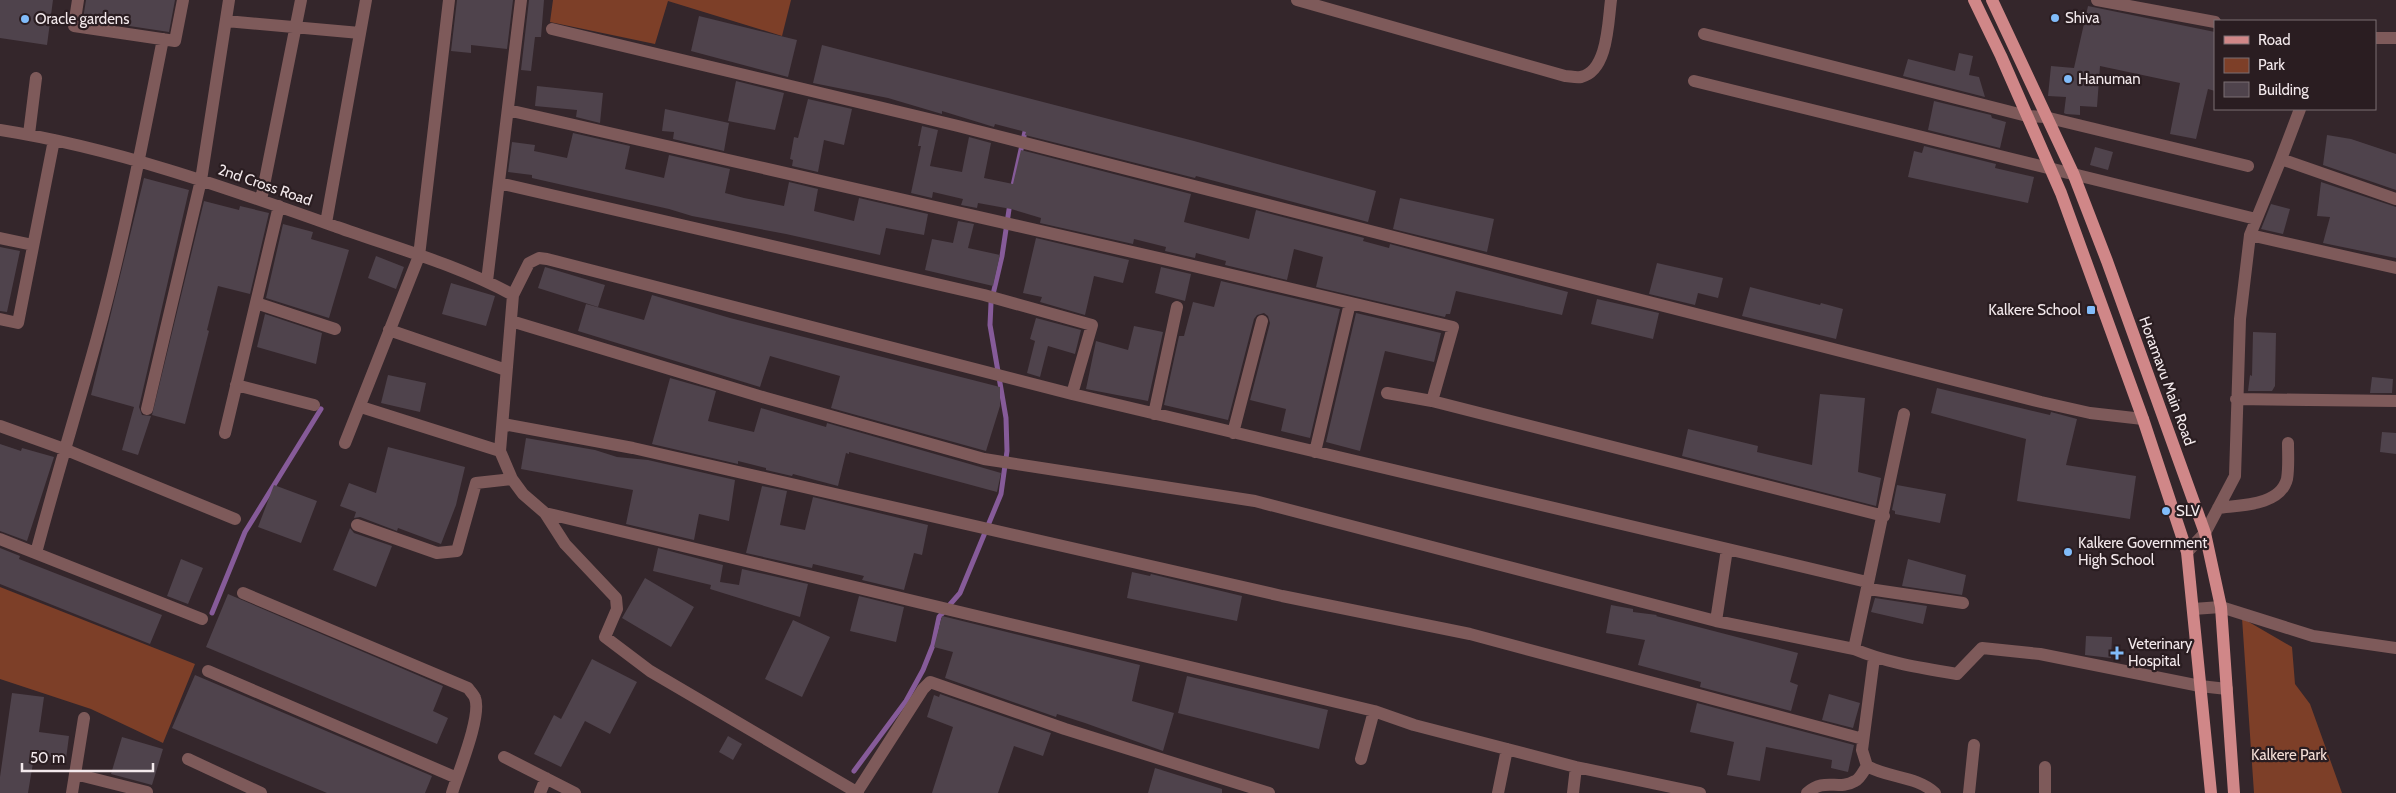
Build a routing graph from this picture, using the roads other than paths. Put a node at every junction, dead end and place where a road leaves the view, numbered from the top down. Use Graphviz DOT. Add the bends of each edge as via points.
graph roads {
  1 [pos="78,0"];
  2 [pos="182,0"];
  3 [pos="230,0"];
  4 [pos="301,0"];
  5 [pos="366,0"];
  6 [pos="449,0"];
  7 [pos="521,0"];
  8 [pos="1297,0"];
  9 [pos="1611,0"];
  10 [pos="1974,0"];
  11 [pos="1992,0"];
  12 [pos="2097,0"];
  13 [pos="226,21"];
  14 [pos="2214,22"];
  15 [pos="296,27"];
  16 [pos="552,29"];
  17 [pos="360,33"];
  18 [pos="1704,34"];
  19 [pos="2376,38"];
  20 [pos="2396,38"];
  21 [pos="163,39"];
  22 [pos="36,78"];
  23 [pos="1694,80"];
  24 [pos="508,110"];
  25 [pos="2300,110"];
  26 [pos="2027,116"];
  27 [pos="2045,117"];
  28 [pos="0,130"];
  29 [pos="29,134"];
  30 [pos="54,140"];
  31 [pos="2281,159"];
  32 [pos="139,161"];
  33 [pos="2248,166"];
  34 [pos="2049,167"];
  35 [pos="2073,173"];
  36 [pos="201,180"];
  37 [pos="499,183"];
  38 [pos="2396,199"];
  39 [pos="261,200"];
  40 [pos="279,206"];
  41 [pos="2256,219"];
  42 [pos="326,223"];
  43 [pos="2250,235"];
  44 [pos="0,238"];
  45 [pos="33,245"];
  46 [pos="419,256"];
  47 [pos="2396,268"];
  48 [pos="487,281"];
  49 [pos="513,295"];
  50 [pos="256,303"];
  51 [pos="1350,303"];
  52 [pos="1177,306"];
  53 [pos="0,319"];
  54 [pos="510,321"];
  55 [pos="1262,321"];
  56 [pos="335,329"];
  57 [pos="389,330"];
  58 [pos="506,370"];
  59 [pos="236,384"];
  60 [pos="1387,393"];
  61 [pos="1072,394"];
  62 [pos="2236,399"];
  63 [pos="1432,401"];
  64 [pos="2396,401"];
  65 [pos="314,405"];
  66 [pos="361,407"];
  67 [pos="147,409"];
  68 [pos="1154,414"];
  69 [pos="1904,414"];
  70 [pos="2143,419"];
  71 [pos="503,424"];
  72 [pos="0,426"];
  73 [pos="1233,432"];
  74 [pos="224,433"];
  75 [pos="2288,443"];
  76 [pos="345,444"];
  77 [pos="64,449"];
  78 [pos="500,452"];
  79 [pos="1315,452"];
  80 [pos="512,478"];
  81 [pos="2218,508"];
  82 [pos="545,513"];
  83 [pos="1884,516"];
  84 [pos="235,519"];
  85 [pos="357,525"];
  86 [pos="2205,533"];
  87 [pos="0,538"];
  88 [pos="1728,549"];
  89 [pos="2187,552"];
  90 [pos="36,553"];
  91 [pos="1868,585"];
  92 [pos="243,593"];
  93 [pos="1962,603"];
  94 [pos="2221,607"];
  95 [pos="2193,609"];
  96 [pos="202,619"];
  97 [pos="1716,622"];
  98 [pos="2396,648"];
  99 [pos="1854,649"];
  100 [pos="1874,658"];
  101 [pos="208,671"];
  102 [pos="2200,686"];
  103 [pos="2227,689"];
  104 [pos="1374,711"];
  105 [pos="84,718"];
  106 [pos="1863,739"];
  107 [pos="1974,745"];
  108 [pos="1507,749"];
  109 [pos="504,757"];
  110 [pos="188,758"];
  111 [pos="1361,759"];
  112 [pos="1867,766"];
  113 [pos="1576,767"];
  114 [pos="2045,767"];
  115 [pos="75,774"];
  116 [pos="457,778"];
  117 [pos="546,778"];
  118 [pos="1647,788"];
  119 [pos="147,792"];
  120 [pos="72,793"];
  121 [pos="261,793"];
  122 [pos="452,793"];
  123 [pos="540,793"];
  124 [pos="575,793"];
  125 [pos="858,793"];
  126 [pos="1269,793"];
  127 [pos="1498,793"];
  128 [pos="1573,793"];
  129 [pos="1700,793"];
  130 [pos="1807,793"];
  131 [pos="1935,793"];
  132 [pos="1969,793"];
  133 [pos="2045,793"];
  134 [pos="2211,793"];
  135 [pos="2234,793"];
  1 -- 21 [label="street" via="74,26"];
  2 -- 21 [label="street" via="176,41"];
  3 -- 13 [label="street"];
  4 -- 15 [label="street"];
  5 -- 17 [label="street"];
  6 -- 46 [label="street"];
  7 -- 24 [label="street"];
  8 -- 9 [label="street" via="1565,76 1581,77 1600,62"];
  10 -- 26 [label="main road"];
  11 -- 27 [label="main road, Horamavu Main Road"];
  12 -- 14 [label="street"];
  13 -- 15 [label="street"];
  13 -- 36 [label="street"];
  15 -- 17 [label="street"];
  15 -- 39 [label="street"];
  16 -- 70 [label="street" via="958,126 2031,400 2090,413"];
  17 -- 42 [label="street"];
  18 -- 26 [label="street"];
  19 -- 20 [label="street"];
  21 -- 32 [label="street"];
  22 -- 29 [label="street"];
  23 -- 34 [label="street"];
  24 -- 37 [label="street"];
  24 -- 51 [label="street"];
  25 -- 31 [label="street"];
  26 -- 27 [label="street"];
  26 -- 34 [label="main road"];
  27 -- 33 [label="street"];
  27 -- 35 [label="main road, Horamavu Main Road"];
  28 -- 29 [label="street, 2nd Cross Road"];
  29 -- 30 [label="street, 2nd Cross Road"];
  30 -- 32 [label="street, 2nd Cross Road"];
  30 -- 45 [label="street"];
  31 -- 38 [label="street"];
  31 -- 41 [label="street"];
  32 -- 36 [label="street, 2nd Cross Road"];
  32 -- 77 [label="street" via="98,337"];
  34 -- 35 [label="street"];
  34 -- 70 [label="main road"];
  35 -- 41 [label="street"];
  35 -- 86 [label="main road, Horamavu Main Road"];
  36 -- 39 [label="street, 2nd Cross Road"];
  36 -- 67 [label="street"];
  37 -- 48 [label="street"];
  37 -- 61 [label="street" via="974,292 1092,324"];
  39 -- 40 [label="street, 2nd Cross Road"];
  40 -- 42 [label="street, 2nd Cross Road"];
  40 -- 50 [label="street"];
  41 -- 43 [label="street"];
  42 -- 46 [label="street, 2nd Cross Road"];
  43 -- 47 [label="street"];
  43 -- 62 [label="street" via="2240,319"];
  44 -- 45 [label="street"];
  45 -- 53 [label="street" via="18,323"];
  46 -- 48 [label="street, 2nd Cross Road"];
  46 -- 57 [label="street"];
  48 -- 49 [label="street, 2nd Cross Road"];
  49 -- 54 [label="street"];
  49 -- 61 [label="street" via="529,264 539,258 547,259"];
  50 -- 56 [label="street"];
  50 -- 59 [label="street"];
  51 -- 63 [label="street" via="1453,327"];
  51 -- 79 [label="street"];
  52 -- 68 [label="street"];
  54 -- 58 [label="street"];
  54 -- 97 [label="street" via="984,459 1255,500"];
  55 -- 73 [label="street"];
  57 -- 58 [label="street"];
  57 -- 66 [label="street"];
  58 -- 71 [label="street"];
  59 -- 65 [label="street"];
  59 -- 74 [label="street"];
  60 -- 63 [label="street"];
  61 -- 68 [label="street"];
  62 -- 64 [label="street"];
  62 -- 81 [label="street" via="2235,476"];
  63 -- 83 [label="street"];
  66 -- 76 [label="street"];
  66 -- 78 [label="street"];
  68 -- 73 [label="street"];
  69 -- 83 [label="street"];
  70 -- 89 [label="main road"];
  71 -- 78 [label="street"];
  71 -- 106 [label="street" via="633,448 1282,596 1470,634"];
  72 -- 77 [label="street"];
  73 -- 79 [label="street"];
  75 -- 81 [label="street" via="2286,479 2282,489 2263,501"];
  77 -- 84 [label="street"];
  77 -- 90 [label="street"];
  78 -- 80 [label="street"];
  79 -- 88 [label="street"];
  80 -- 82 [label="street" via="523,494"];
  80 -- 85 [label="street" via="476,483 457,551 437,553"];
  81 -- 86 [label="street"];
  82 -- 104 [label="street"];
  82 -- 125 [label="street" via="565,544 616,598 617,609 605,637 650,671"];
  83 -- 91 [label="street"];
  86 -- 89 [label="street"];
  86 -- 94 [label="main road, Horamavu Main Road"];
  87 -- 90 [label="street"];
  88 -- 91 [label="street"];
  88 -- 97 [label="street"];
  89 -- 95 [label="main road"];
  90 -- 96 [label="street"];
  91 -- 93 [label="street"];
  91 -- 99 [label="street"];
  92 -- 116 [label="street" via="468,688 476,698 476,711"];
  94 -- 95 [label="street"];
  94 -- 98 [label="street" via="2313,636"];
  94 -- 103 [label="main road, Horamavu Main Road"];
  95 -- 102 [label="main road"];
  97 -- 99 [label="street"];
  99 -- 100 [label="street"];
  100 -- 102 [label="street" via="1957,674 1982,648 2040,654"];
  100 -- 106 [label="street"];
  101 -- 116 [label="street"];
  102 -- 103 [label="street"];
  102 -- 134 [label="main road"];
  103 -- 135 [label="main road, Horamavu Main Road"];
  104 -- 108 [label="street"];
  104 -- 111 [label="street"];
  105 -- 115 [label="street"];
  106 -- 112 [label="street" via="1862,755"];
  107 -- 132 [label="street"];
  108 -- 113 [label="street"];
  108 -- 127 [label="street"];
  109 -- 117 [label="street"];
  110 -- 121 [label="street"];
  112 -- 130 [label="street" via="1857,781 1844,785 1826,783"];
  112 -- 131 [label="street" via="1925,785"];
  113 -- 118 [label="street"];
  113 -- 128 [label="street"];
  114 -- 133 [label="street"];
  115 -- 119 [label="street"];
  115 -- 120 [label="street"];
  116 -- 122 [label="street"];
  117 -- 123 [label="street"];
  117 -- 124 [label="street"];
  118 -- 129 [label="street"];
  125 -- 126 [label="street" via="930,682 1065,729"];
}
